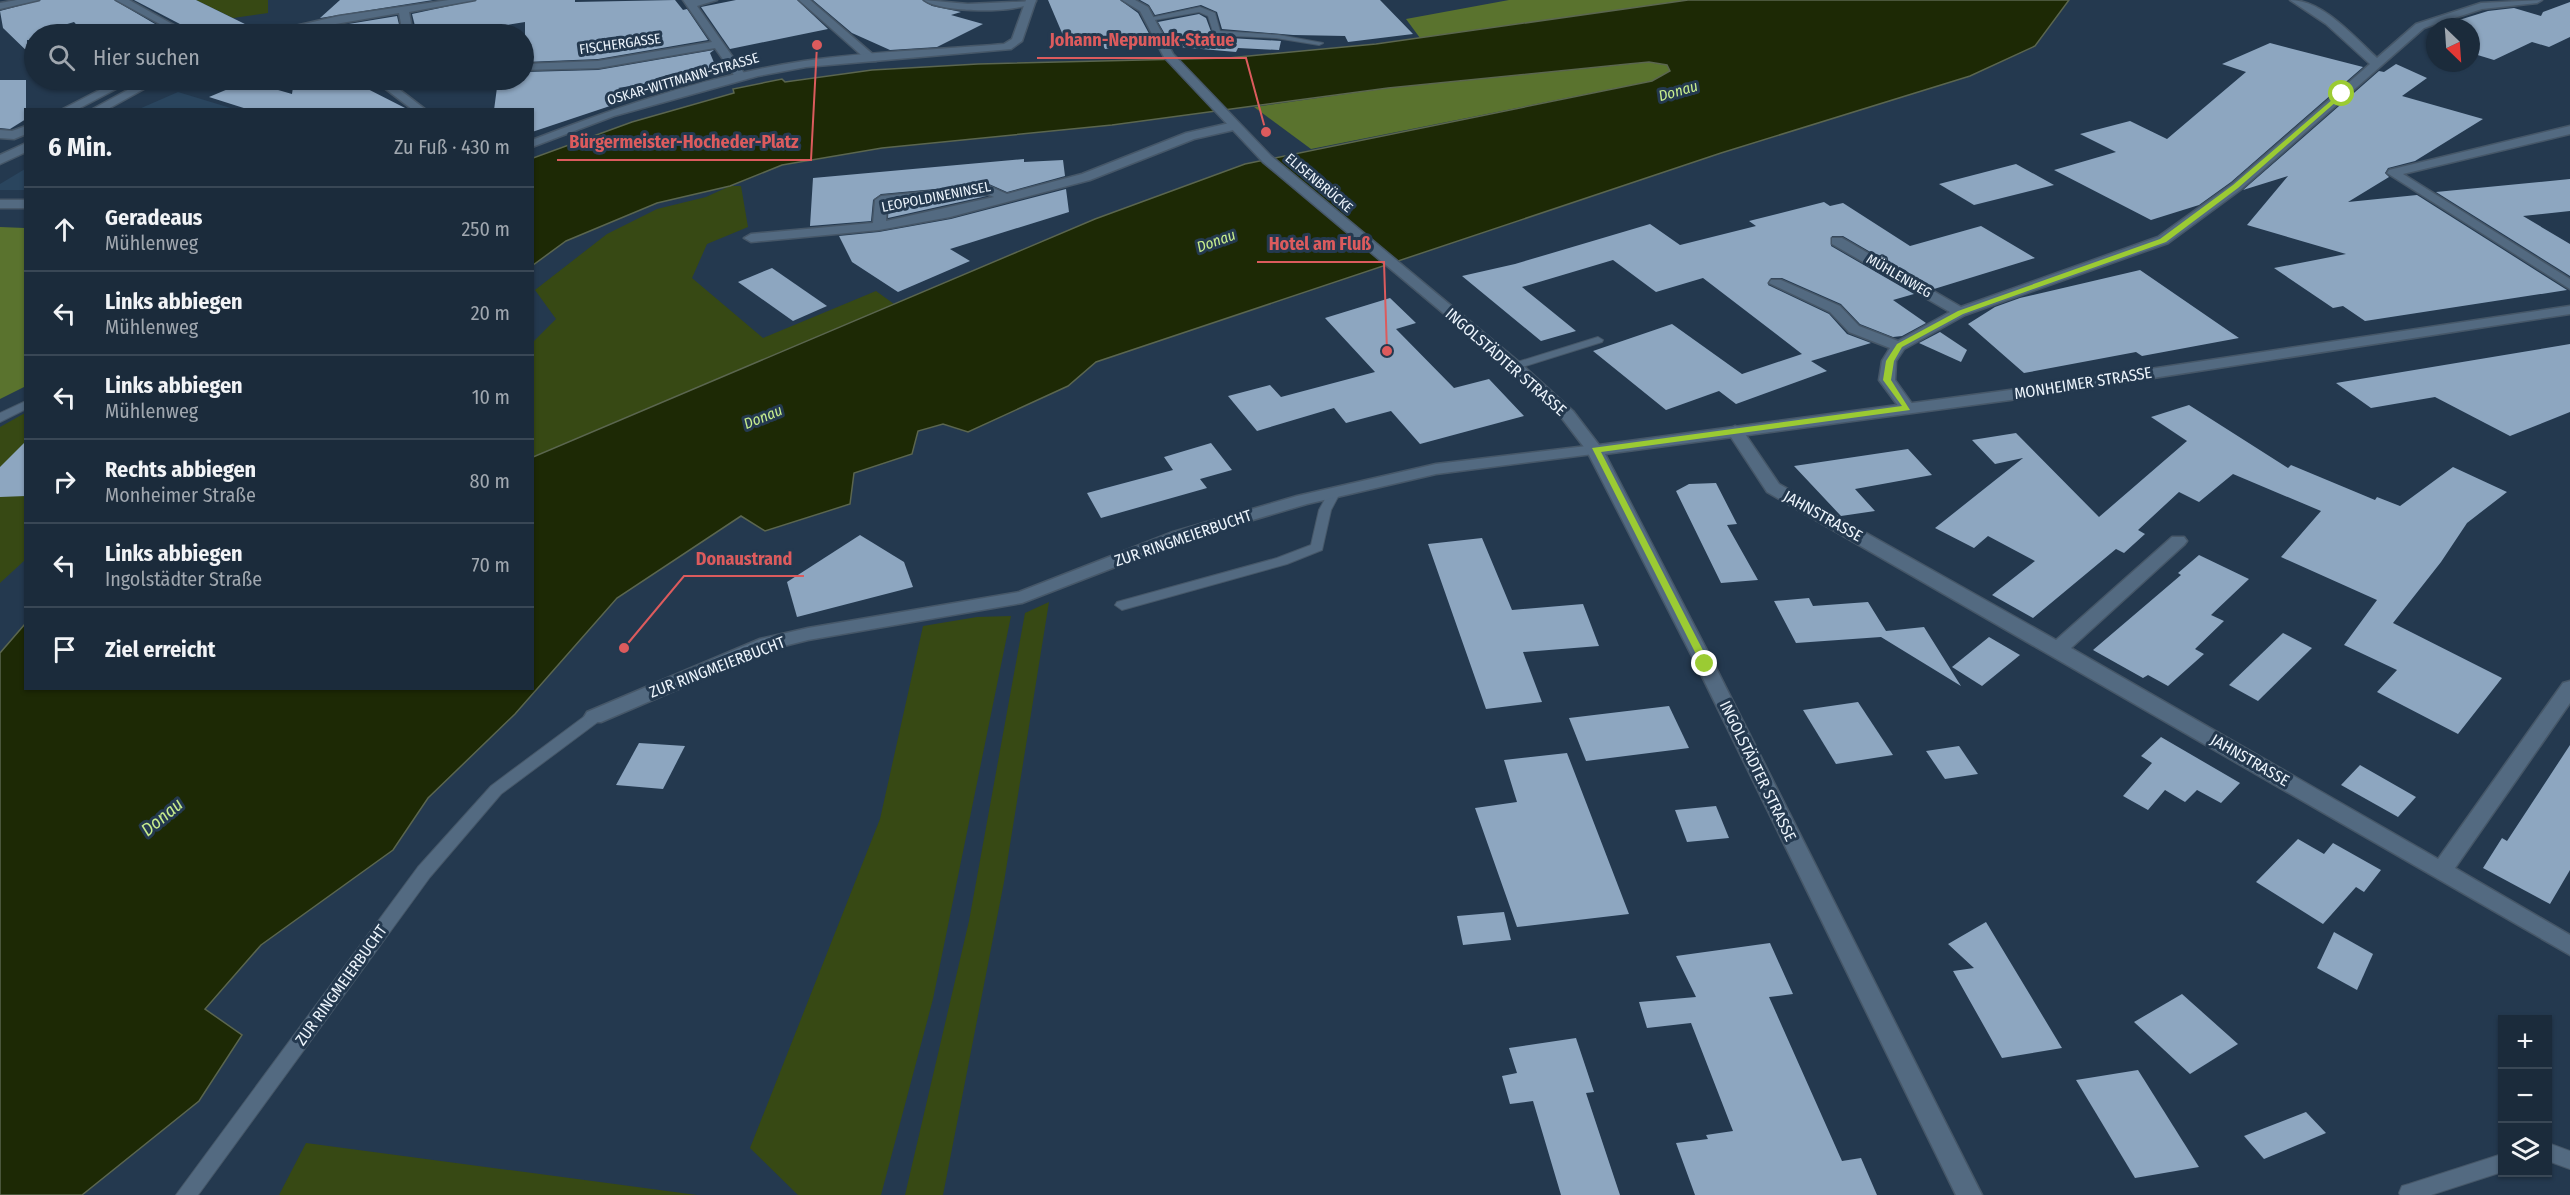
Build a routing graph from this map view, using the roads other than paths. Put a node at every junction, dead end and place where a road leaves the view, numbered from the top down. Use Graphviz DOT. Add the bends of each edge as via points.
graph roads {
  1 [pos="34,0"];
  2 [pos="121,0"];
  3 [pos="465,0"];
  4 [pos="712,0"];
  5 [pos="804,0"];
  6 [pos="929,0"];
  7 [pos="1031,0"];
  8 [pos="1044,0"];
  9 [pos="2295,0"];
  10 [pos="2537,0"];
  11 [pos="1129,1"];
  12 [pos="689,2"];
  13 [pos="0,6"];
  14 [pos="404,10"];
  15 [pos="1149,19"];
  16 [pos="161,24"];
  17 [pos="314,24"];
  18 [pos="406,24"];
  19 [pos="1319,43"];
  20 [pos="720,44"];
  21 [pos="872,59"];
  22 [pos="2377,64"];
  23 [pos="534,68"];
  24 [pos="740,76"];
  25 [pos="107,90"];
  26 [pos="135,90"];
  27 [pos="394,90"];
  28 [pos="70,108"];
  29 [pos="100,108"];
  30 [pos="418,108"];
  31 [pos="1234,126"];
  32 [pos="24,130"];
  33 [pos="2570,130"];
  34 [pos="0,134"];
  35 [pos="534,143"];
  36 [pos="24,148"];
  37 [pos="0,160"];
  38 [pos="1008,199"];
  39 [pos="0,204"];
  40 [pos="24,204"];
  41 [pos="879,226"];
  42 [pos="751,238"];
  43 [pos="1837,241"];
  44 [pos="1407,276"];
  45 [pos="1776,283"];
  46 [pos="2570,285"];
  47 [pos="2570,310"];
  48 [pos="1960,312"];
  49 [pos="1598,340"];
  50 [pos="1899,346"];
  51 [pos="1515,366"];
  52 [pos="24,405"];
  53 [pos="1907,408"];
  54 [pos="0,418"];
  55 [pos="1735,431"];
  56 [pos="1595,450"];
  57 [pos="1334,493"];
  58 [pos="2178,541"];
  59 [pos="1122,605"];
  60 [pos="2058,649"];
  61 [pos="2570,688"];
  62 [pos="594,717"];
  63 [pos="2441,871"];
  64 [pos="2570,946"];
  65 [pos="2552,1154"];
  66 [pos="2570,1160"];
  67 [pos="2498,1164"];
  68 [pos="2410,1194"];
  69 [pos="186,1195"];
  70 [pos="1969,1195"];
  1 -- 13 [label="street"];
  2 -- 16 [label="street"];
  3 -- 14 [label="street"];
  4 -- 12 [label="street"];
  5 -- 21 [label="street"];
  6 -- 7 [label="street" via="980,9"];
  7 -- 8 [label="street"];
  7 -- 21 [label="street, OSKAR-WITTMANN-STRASSE" via="1017,41 1007,47"];
  9 -- 22 [label="street" via="2330,22"];
  10 -- 22 [label="street" via="2481,6 2420,26"];
  11 -- 15 [label="street, ELISENBRÜCKE" via="1144,9"];
  12 -- 20 [label="street"];
  14 -- 17 [label="street"];
  14 -- 18 [label="street"];
  15 -- 19 [label="lane" via="1200,9 1212,15 1217,33"];
  15 -- 31 [label="street, ELISENBRÜCKE" via="1168,55"];
  20 -- 23 [label="street, FISCHERGASSE" via="552,69"];
  20 -- 24 [label="street"];
  21 -- 24 [label="street, OSKAR-WITTMANN-STRASSE" via="806,64"];
  22 -- 48 [label="street" via="2236,187 2163,240"];
  24 -- 35 [label="street, OSKAR-WITTMANN-STRASSE" via="610,114"];
  25 -- 28 [label="street"];
  26 -- 29 [label="street"];
  27 -- 30 [label="street"];
  31 -- 38 [label="street, LEOPOLDINENINSEL" via="1190,136 1086,177"];
  31 -- 44 [label="street, ELISENBRÜCKE" via="1267,159"];
  32 -- 34 [label="street" via="14,135"];
  33 -- 46 [label="street" via="2393,173"];
  36 -- 37 [label="street"];
  38 -- 41 [label="street, LEOPOLDINENINSEL"];
  38 -- 41 [label="street, LEOPOLDINENINSEL" via="989,190 881,200"];
  39 -- 40 [label="street"];
  41 -- 42 [label="street"];
  43 -- 48 [label="street, MÜHLENWEG"];
  44 -- 51 [label="street, INGOLSTÄDTER STRASSE"];
  45 -- 50 [label="street" via="1835,309 1854,328"];
  47 -- 53 [label="street, MONHEIMER STRASSE"];
  48 -- 50 [label="street"];
  49 -- 51 [label="lane"];
  50 -- 53 [label="street" via="1890,361 1887,380"];
  51 -- 56 [label="street, INGOLSTÄDTER STRASSE" via="1567,414"];
  52 -- 54 [label="lane"];
  53 -- 55 [label="street, MONHEIMER STRASSE"];
  55 -- 56 [label="street, MONHEIMER STRASSE"];
  55 -- 60 [label="street, JAHNSTRASSE" via="1773,488"];
  56 -- 57 [label="street, ZUR RINGMEIERBUCHT" via="1436,469"];
  56 -- 70 [label="street, INGOLSTÄDTER STRASSE"];
  57 -- 59 [label="lane" via="1322,519 1317,547 1282,561"];
  57 -- 62 [label="street, ZUR RINGMEIERBUCHT" via="1179,536 1022,597 767,644"];
  58 -- 60 [label="street"];
  60 -- 63 [label="street, JAHNSTRASSE"];
  61 -- 63 [label="street"];
  62 -- 69 [label="lane, ZUR RINGMEIERBUCHT" via="496,790 424,872"];
  63 -- 64 [label="street, JAHNSTRASSE"];
  65 -- 66 [label="lane"];
  67 -- 68 [label="lane"];
}
